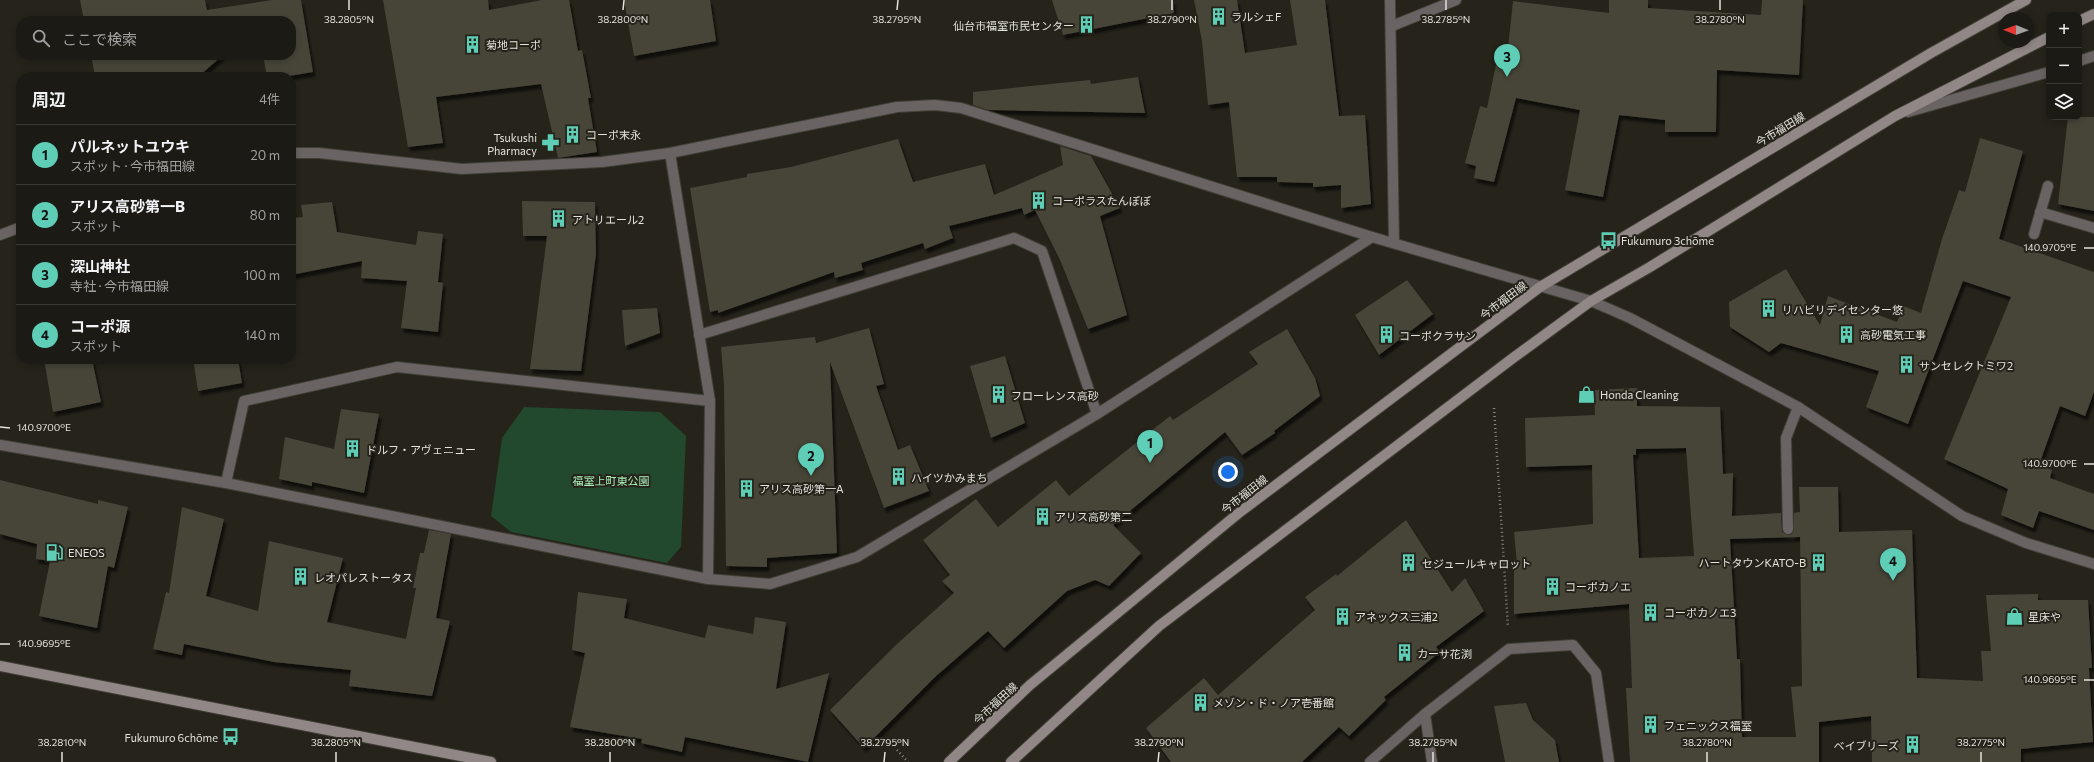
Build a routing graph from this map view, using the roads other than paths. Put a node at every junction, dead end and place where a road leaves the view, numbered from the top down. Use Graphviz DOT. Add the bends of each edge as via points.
graph roads {
  1 [pos="1390,0"];
  2 [pos="1456,0"];
  3 [pos="2026,0"];
  4 [pos="2094,14"];
  5 [pos="2082,20"];
  6 [pos="1392,26"];
  7 [pos="2046,39"];
  8 [pos="2094,56"];
  9 [pos="2082,60"];
  10 [pos="2046,73"];
  11 [pos="1895,116"];
  12 [pos="296,153"];
  13 [pos="670,153"];
  14 [pos="2048,186"];
  15 [pos="2040,212"];
  16 [pos="2094,228"];
  17 [pos="16,229"];
  18 [pos="2034,234"];
  19 [pos="0,235"];
  20 [pos="1372,237"];
  21 [pos="1394,242"];
  22 [pos="1540,287"];
  23 [pos="1591,301"];
  24 [pos="699,335"];
  25 [pos="710,400"];
  26 [pos="1798,407"];
  27 [pos="1097,414"];
  28 [pos="0,445"];
  29 [pos="226,483"];
  30 [pos="1788,529"];
  31 [pos="2094,564"];
  32 [pos="708,579"];
  33 [pos="0,666"];
  34 [pos="1425,714"];
  35 [pos="491,762"];
  36 [pos="950,762"];
  37 [pos="1011,762"];
  38 [pos="1370,762"];
  39 [pos="1432,762"];
  40 [pos="1609,762"];
  1 -- 6 [label="street"];
  2 -- 6 [label="street"];
  3 -- 22 [label="main road, 今市福田線" via="1931,53"];
  4 -- 5 [label="main road"];
  6 -- 21 [label="street"];
  7 -- 11 [label="main road"];
  8 -- 9 [label="street"];
  10 -- 11 [label="street"];
  11 -- 23 [label="main road"];
  12 -- 13 [label="street" via="319,152 462,169 602,162"];
  13 -- 20 [label="street" via="897,107 935,104 961,108"];
  13 -- 24 [label="street"];
  14 -- 15 [label="street"];
  15 -- 16 [label="street"];
  15 -- 18 [label="street"];
  17 -- 19 [label="street"];
  20 -- 21 [label="street"];
  20 -- 27 [label="street"];
  21 -- 22 [label="street"];
  22 -- 23 [label="street"];
  22 -- 36 [label="main road, 今市福田線" via="1240,512 1030,685"];
  23 -- 26 [label="street" via="1630,318"];
  23 -- 37 [label="main road" via="1159,626"];
  24 -- 25 [label="street"];
  24 -- 27 [label="street" via="1014,238 1042,251"];
  25 -- 29 [label="street" via="397,367 244,401"];
  25 -- 32 [label="street"];
  26 -- 30 [label="street" via="1786,438"];
  26 -- 31 [label="street" via="1962,516 2026,543"];
  27 -- 32 [label="street" via="857,557 770,584"];
  28 -- 29 [label="street"];
  29 -- 32 [label="street"];
  33 -- 35 [label="main road"];
  34 -- 38 [label="street"];
  34 -- 39 [label="street"];
  34 -- 40 [label="street" via="1509,649 1573,645 1596,673"];
}
